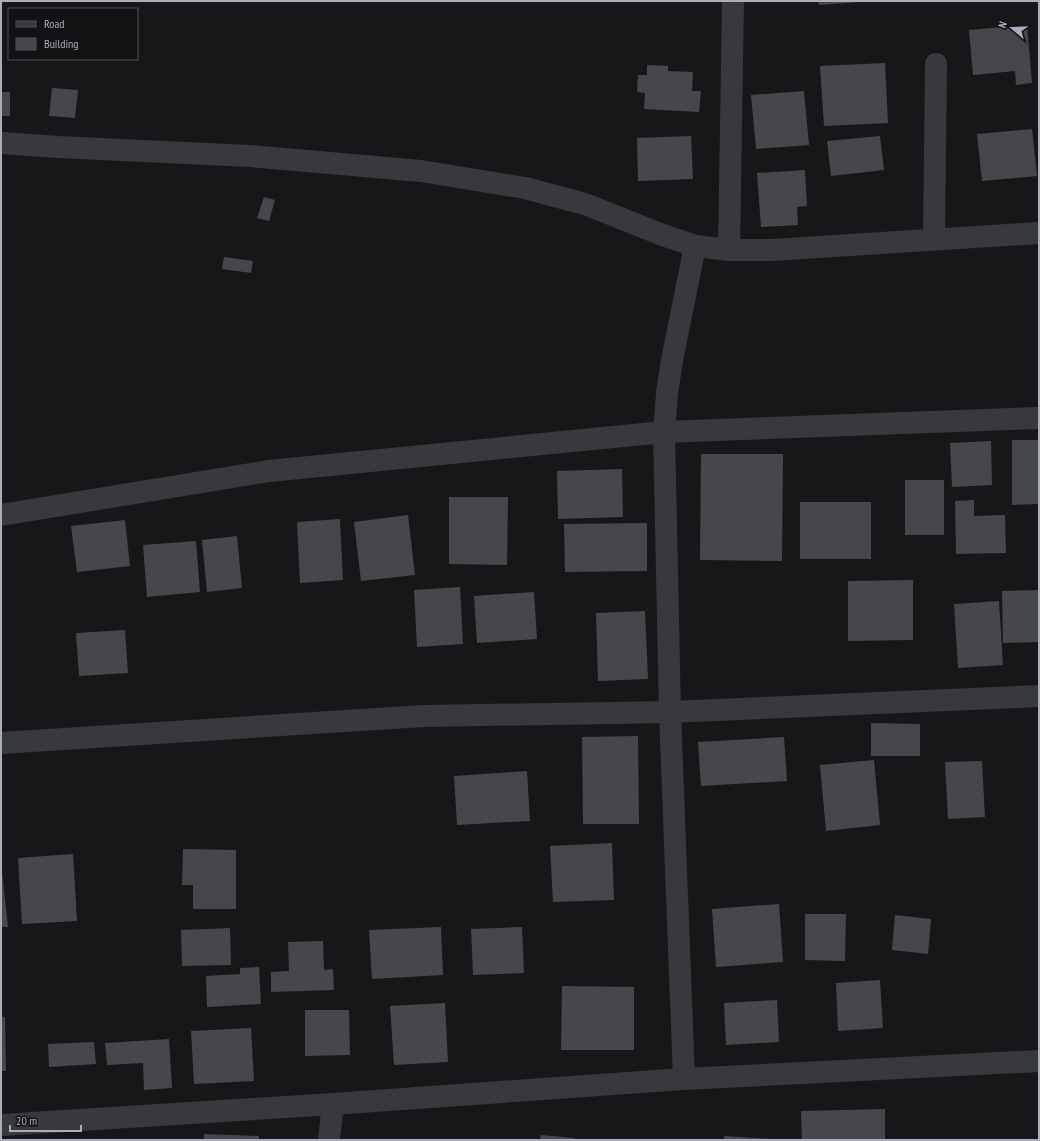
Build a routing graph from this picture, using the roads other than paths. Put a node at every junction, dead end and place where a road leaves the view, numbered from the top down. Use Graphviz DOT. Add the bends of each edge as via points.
graph roads {
  1 [pos="733,1"];
  2 [pos="936,64"];
  3 [pos="1,143"];
  4 [pos="1039,233"];
  5 [pos="934,238"];
  6 [pos="696,246"];
  7 [pos="729,250"];
  8 [pos="1039,418"];
  9 [pos="664,432"];
  10 [pos="1,515"];
  11 [pos="1039,696"];
  12 [pos="670,712"];
  13 [pos="1,743"];
  14 [pos="1039,1061"];
  15 [pos="684,1079"];
  16 [pos="333,1104"];
  17 [pos="1,1125"];
  18 [pos="330,1140"];
  1 -- 7 [label="street"];
  2 -- 5 [label="street"];
  3 -- 6 [label="street" via="250,156 421,171 525,188 584,204"];
  4 -- 5 [label="street"];
  5 -- 7 [label="street" via="841,246"];
  6 -- 7 [label="street"];
  6 -- 9 [label="street" via="672,360"];
  8 -- 9 [label="street"];
  9 -- 10 [label="street" via="269,471"];
  9 -- 12 [label="street"];
  11 -- 12 [label="street"];
  12 -- 13 [label="street" via="424,716"];
  12 -- 15 [label="street"];
  14 -- 15 [label="street"];
  15 -- 16 [label="street"];
  16 -- 17 [label="street"];
  16 -- 18 [label="street"];
}
